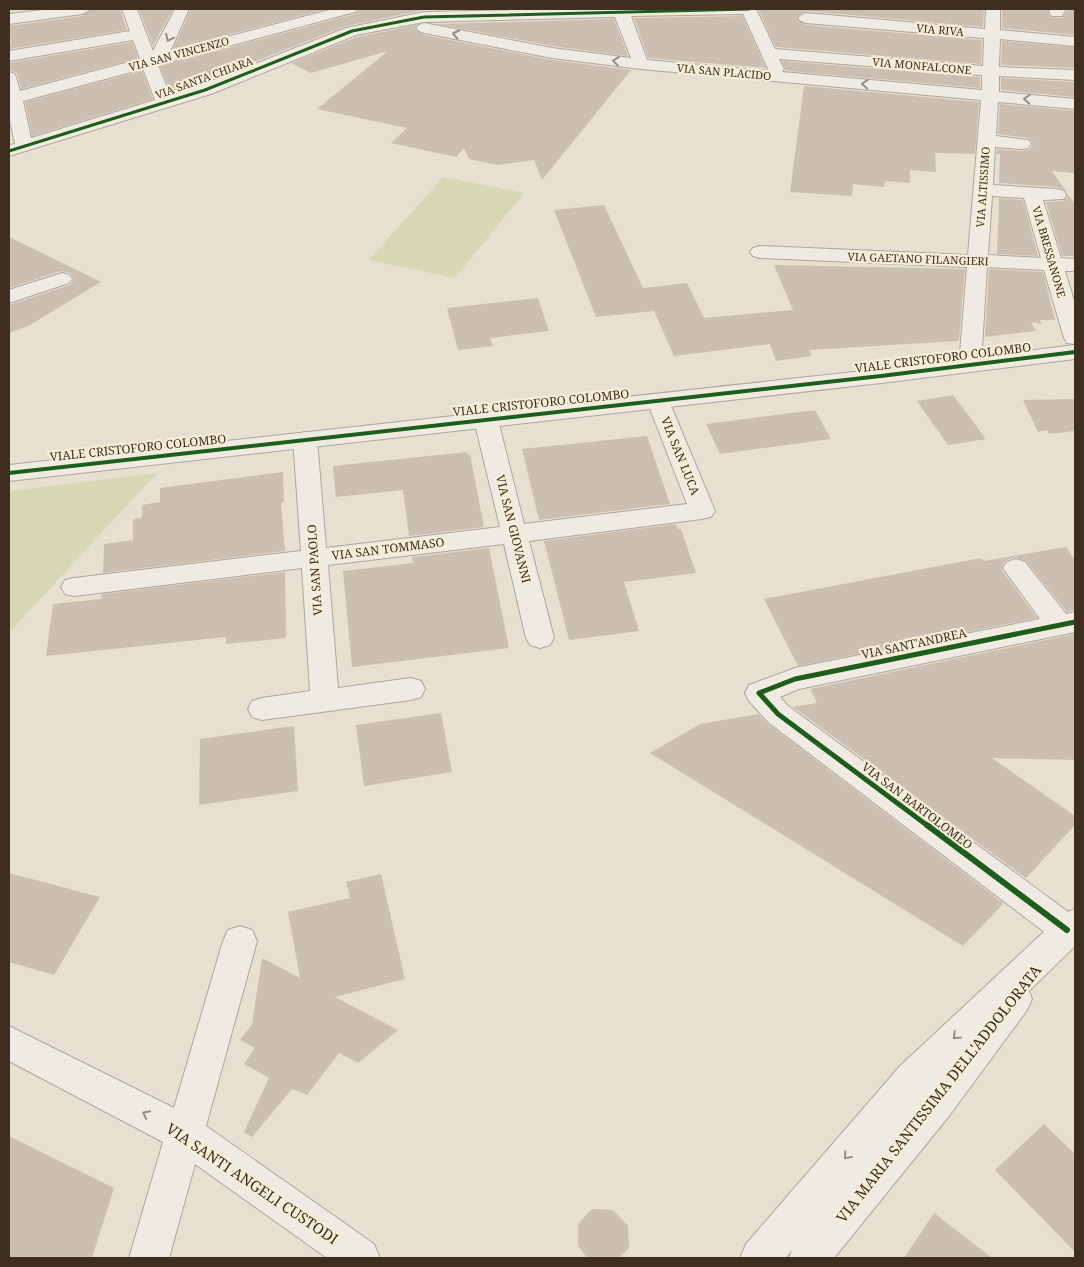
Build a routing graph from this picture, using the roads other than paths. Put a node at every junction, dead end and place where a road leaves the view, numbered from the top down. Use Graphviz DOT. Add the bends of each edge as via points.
graph roads {
  1 [pos="82,9"];
  2 [pos="130,9"];
  3 [pos="182,9"];
  4 [pos="350,9"];
  5 [pos="380,9"];
  6 [pos="749,9"];
  7 [pos="839,9"];
  8 [pos="918,9"];
  9 [pos="993,9"];
  10 [pos="621,10"];
  11 [pos="542,11"];
  12 [pos="478,12"];
  13 [pos="1057,13"];
  14 [pos="806,18"];
  15 [pos="9,19"];
  16 [pos="404,20"];
  17 [pos="850,22"];
  18 [pos="919,28"];
  19 [pos="482,33"];
  20 [pos="139,34"];
  21 [pos="992,34"];
  22 [pos="1058,40"];
  23 [pos="549,41"];
  24 [pos="1074,42"];
  25 [pos="769,53"];
  26 [pos="9,56"];
  27 [pos="149,62"];
  28 [pos="641,64"];
  29 [pos="920,66"];
  30 [pos="990,72"];
  31 [pos="780,76"];
  32 [pos="1075,76"];
  33 [pos="9,77"];
  34 [pos="921,89"];
  35 [pos="990,96"];
  36 [pos="11,98"];
  37 [pos="164,103"];
  38 [pos="1075,104"];
  39 [pos="986,141"];
  40 [pos="1022,144"];
  41 [pos="16,149"];
  42 [pos="983,190"];
  43 [pos="1032,194"];
  44 [pos="1058,195"];
  45 [pos="760,252"];
  46 [pos="978,261"];
  47 [pos="1052,264"];
  48 [pos="1075,265"];
  49 [pos="62,280"];
  50 [pos="9,296"];
  51 [pos="1075,338"];
  52 [pos="1075,352"];
  53 [pos="970,365"];
  54 [pos="658,401"];
  55 [pos="486,420"];
  56 [pos="305,439"];
  57 [pos="9,473"];
  58 [pos="702,511"];
  59 [pos="514,533"];
  60 [pos="314,558"];
  61 [pos="1016,568"];
  62 [pos="74,587"];
  63 [pos="1067,623"];
  64 [pos="540,638"];
  65 [pos="411,689"];
  66 [pos="759,693"];
  67 [pos="325,701"];
  68 [pos="262,709"];
  69 [pos="1071,927"];
  70 [pos="240,941"];
  71 [pos="9,1043"];
  72 [pos="184,1133"];
  73 [pos="149,1258"];
  74 [pos="360,1258"];
  75 [pos="760,1258"];
  76 [pos="809,1258"];
  1 -- 15 [label="street"];
  2 -- 20 [label="street"];
  3 -- 27 [label="street, one-way" via="161,53"];
  4 -- 27 [label="street, VIA SAN VINCENZO"];
  5 -- 16 [label="street, VIA SAN PLACIDO"];
  6 -- 10 [label="street, VIA SANTA CHIARA"];
  6 -- 25 [label="street"];
  7 -- 17 [label="street"];
  8 -- 18 [label="street"];
  9 -- 21 [label="street, VIA ALTISSIMO"];
  10 -- 11 [label="street, VIA SANTA CHIARA"];
  10 -- 28 [label="street"];
  11 -- 12 [label="street, VIA SANTA CHIARA"];
  11 -- 23 [label="street"];
  12 -- 16 [label="street, VIA SANTA CHIARA"];
  12 -- 19 [label="street"];
  13 -- 22 [label="street"];
  14 -- 17 [label="street, VIA RIVA"];
  23 -- 16 [label="street, VIA SAN PLACIDO, one-way" via="420,27"];
  16 -- 37 [label="street, VIA SANTA CHIARA" via="352,31"];
  17 -- 18 [label="street, VIA RIVA"];
  18 -- 21 [label="street, VIA RIVA"];
  18 -- 29 [label="street"];
  20 -- 26 [label="street"];
  20 -- 27 [label="street"];
  21 -- 22 [label="street, VIA RIVA"];
  21 -- 30 [label="street, VIA ALTISSIMO"];
  22 -- 24 [label="street, VIA RIVA"];
  28 -- 23 [label="street, VIA SAN PLACIDO, one-way"];
  25 -- 29 [label="street, VIA MONFALCONE"];
  25 -- 31 [label="street"];
  27 -- 36 [label="street, VIA SAN VINCENZO"];
  27 -- 37 [label="street"];
  28 -- 31 [label="street, VIA SAN PLACIDO"];
  29 -- 30 [label="street, VIA MONFALCONE"];
  29 -- 34 [label="street"];
  30 -- 32 [label="street, VIA MONFALCONE"];
  30 -- 35 [label="street, VIA ALTISSIMO"];
  34 -- 31 [label="street, VIA SAN PLACIDO, one-way"];
  33 -- 36 [label="street"];
  34 -- 35 [label="street, VIA SAN PLACIDO"];
  38 -- 35 [label="street, VIA SAN PLACIDO, one-way"];
  35 -- 39 [label="street, VIA ALTISSIMO"];
  36 -- 41 [label="street"];
  37 -- 41 [label="street, VIA SANTA CHIARA"];
  39 -- 40 [label="street"];
  39 -- 42 [label="street, VIA ALTISSIMO"];
  42 -- 43 [label="street"];
  42 -- 46 [label="street, VIA ALTISSIMO"];
  43 -- 44 [label="street"];
  43 -- 47 [label="street, VIA BRESSANONE"];
  45 -- 46 [label="street, VIA GAETANO FILANGIERI"];
  46 -- 47 [label="street, VIA GAETANO FILANGIERI"];
  46 -- 53 [label="street, VIA ALTISSIMO"];
  47 -- 48 [label="street, VIA GAETANO FILANGIERI"];
  47 -- 51 [label="street, VIA BRESSANONE"];
  49 -- 50 [label="street"];
  52 -- 53 [label="street, VIALE CRISTOFORO COLOMBO"];
  53 -- 54 [label="street, VIALE CRISTOFORO COLOMBO"];
  54 -- 55 [label="street, VIALE CRISTOFORO COLOMBO"];
  54 -- 58 [label="street, VIA SAN LUCA"];
  55 -- 56 [label="street, VIALE CRISTOFORO COLOMBO"];
  55 -- 59 [label="street, VIA SAN GIOVANNI"];
  56 -- 57 [label="street, VIALE CRISTOFORO COLOMBO"];
  56 -- 60 [label="street, VIA SAN PAOLO"];
  58 -- 59 [label="street, VIA SAN TOMMASO"];
  59 -- 60 [label="street, VIA SAN TOMMASO"];
  59 -- 64 [label="street, VIA SAN GIOVANNI"];
  60 -- 62 [label="street, VIA SAN TOMMASO"];
  60 -- 67 [label="street, VIA SAN PAOLO"];
  61 -- 63 [label="street"];
  63 -- 66 [label="street, VIA SANT'ANDREA" via="795,679"];
  65 -- 67 [label="street"];
  66 -- 69 [label="street, VIA SAN BARTOLOMEO" via="778,714"];
  67 -- 68 [label="street"];
  69 -- 75 [label="street, VIA MARIA SANTISSIMA DELL'ADDOLORATA, one-way" via="913,1078"];
  69 -- 76 [label="street, VIA MARIA SANTISSIMA DELL'ADDOLORATA" via="936,1103"];
  70 -- 72 [label="street"];
  72 -- 71 [label="street, VIA SANTI ANGELI CUSTODI, one-way"];
  72 -- 73 [label="street"];
  72 -- 74 [label="street, VIA SANTI ANGELI CUSTODI"];
}
